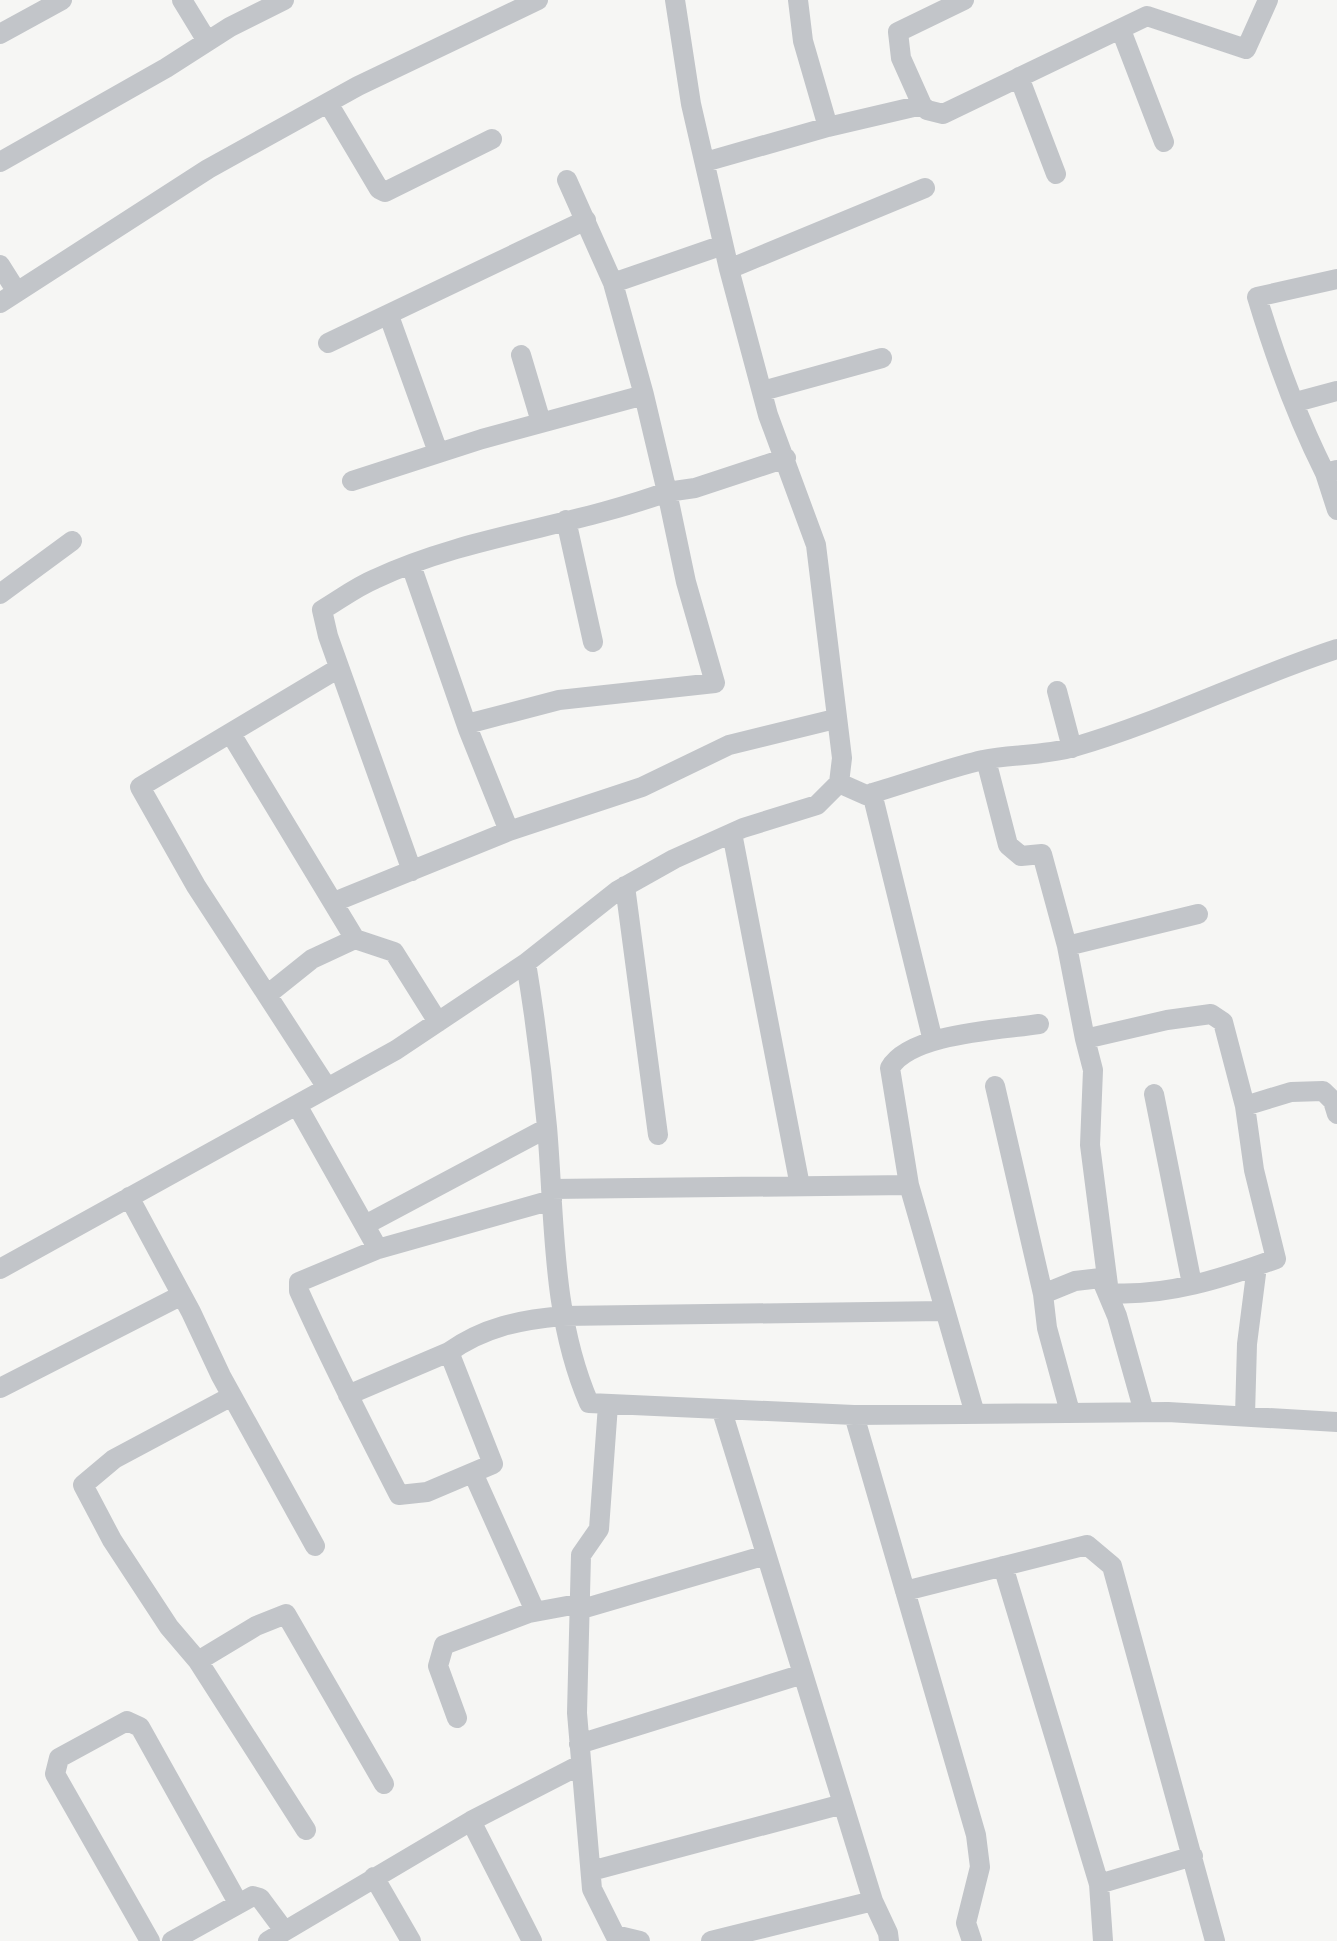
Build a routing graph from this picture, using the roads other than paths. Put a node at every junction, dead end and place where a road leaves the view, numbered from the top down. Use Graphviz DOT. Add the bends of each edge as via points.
graph roads {
  1 [pos="62,0"];
  2 [pos="182,0"];
  3 [pos="284,0"];
  4 [pos="538,0"];
  5 [pos="675,0"];
  6 [pos="798,0"];
  7 [pos="964,0"];
  8 [pos="1268,0"];
  9 [pos="1121,30"];
  10 [pos="0,34"];
  11 [pos="207,41"];
  12 [pos="1019,77"];
  13 [pos="328,103"];
  14 [pos="922,105"];
  15 [pos="828,127"];
  16 [pos="492,139"];
  17 [pos="1164,142"];
  18 [pos="0,162"];
  19 [pos="705,162"];
  20 [pos="1056,174"];
  21 [pos="567,180"];
  22 [pos="925,188"];
  23 [pos="586,220"];
  24 [pos="723,245"];
  25 [pos="0,265"];
  26 [pos="729,269"];
  27 [pos="1337,279"];
  28 [pos="613,283"];
  29 [pos="8,298"];
  30 [pos="389,316"];
  31 [pos="328,343"];
  32 [pos="521,355"];
  33 [pos="882,358"];
  34 [pos="762,391"];
  35 [pos="1337,391"];
  36 [pos="644,395"];
  37 [pos="1296,402"];
  38 [pos="541,422"];
  39 [pos="438,452"];
  40 [pos="786,458"];
  41 [pos="1331,471"];
  42 [pos="352,481"];
  43 [pos="667,492"];
  44 [pos="1337,510"];
  45 [pos="566,520"];
  46 [pos="72,541"];
  47 [pos="411,565"];
  48 [pos="0,594"];
  49 [pos="593,642"];
  50 [pos="1337,649"];
  51 [pos="339,668"];
  52 [pos="1057,691"];
  53 [pos="835,719"];
  54 [pos="467,724"];
  55 [pos="231,734"];
  56 [pos="1072,748"];
  57 [pos="986,760"];
  58 [pos="839,783"];
  59 [pos="872,793"];
  60 [pos="509,831"];
  61 [pos="732,833"];
  62 [pos="412,871"];
  63 [pos="625,886"];
  64 [pos="334,902"];
  65 [pos="1198,914"];
  66 [pos="355,939"];
  67 [pos="1067,946"];
  68 [pos="526,963"];
  69 [pos="267,995"];
  70 [pos="438,1022"];
  71 [pos="1039,1024"];
  72 [pos="1085,1039"];
  73 [pos="933,1041"];
  74 [pos="326,1086"];
  75 [pos="995,1086"];
  76 [pos="1154,1094"];
  77 [pos="1245,1106"];
  78 [pos="298,1107"];
  79 [pos="1337,1114"];
  80 [pos="547,1128"];
  81 [pos="658,1135"];
  82 [pos="909,1185"];
  83 [pos="800,1186"];
  84 [pos="551,1194"];
  85 [pos="129,1197"];
  86 [pos="365,1225"];
  87 [pos="378,1249"];
  88 [pos="1257,1266"];
  89 [pos="0,1269"];
  90 [pos="1192,1284"];
  91 [pos="1109,1293"];
  92 [pos="1043,1294"];
  93 [pos="182,1295"];
  94 [pos="944,1311"];
  95 [pos="562,1316"];
  96 [pos="449,1352"];
  97 [pos="0,1388"];
  98 [pos="348,1395"];
  99 [pos="232,1396"];
  100 [pos="608,1405"];
  101 [pos="722,1411"];
  102 [pos="1070,1412"];
  103 [pos="1144,1412"];
  104 [pos="975,1414"];
  105 [pos="854,1415"];
  106 [pos="1245,1415"];
  107 [pos="1337,1422"];
  108 [pos="473,1473"];
  109 [pos="315,1546"];
  110 [pos="766,1555"];
  111 [pos="1003,1566"];
  112 [pos="905,1591"];
  113 [pos="582,1606"];
  114 [pos="535,1611"];
  115 [pos="198,1661"];
  116 [pos="803,1674"];
  117 [pos="457,1718"];
  118 [pos="579,1744"];
  119 [pos="580,1765"];
  120 [pos="384,1784"];
  121 [pos="843,1804"];
  122 [pos="471,1821"];
  123 [pos="306,1830"];
  124 [pos="1193,1856"];
  125 [pos="591,1871"];
  126 [pos="374,1877"];
  127 [pos="1099,1884"];
  128 [pos="237,1901"];
  129 [pos="873,1901"];
  130 [pos="276,1935"];
  131 [pos="610,1938"];
  132 [pos="150,1941"];
  133 [pos="172,1941"];
  134 [pos="411,1941"];
  135 [pos="532,1941"];
  136 [pos="640,1941"];
  137 [pos="711,1941"];
  138 [pos="889,1941"];
  139 [pos="972,1941"];
  140 [pos="1103,1941"];
  141 [pos="1215,1941"];
  1 -- 10 [label="street"];
  2 -- 11 [label="street"];
  3 -- 11 [label="street"];
  4 -- 13 [label="street"];
  5 -- 19 [label="street"];
  6 -- 15 [label="street" via="803,41"];
  7 -- 14 [label="street" via="898,32 901,58"];
  8 -- 9 [label="street" via="1246,49 1147,16"];
  9 -- 12 [label="street"];
  9 -- 17 [label="street"];
  11 -- 18 [label="street"];
  12 -- 14 [label="street" via="943,114"];
  12 -- 20 [label="street"];
  13 -- 16 [label="street" via="385,192"];
  13 -- 29 [label="street" via="208,169"];
  14 -- 15 [label="street"];
  15 -- 19 [label="street"];
  19 -- 24 [label="street"];
  21 -- 23 [label="street"];
  22 -- 26 [label="street"];
  23 -- 28 [label="street"];
  23 -- 30 [label="street"];
  24 -- 26 [label="street"];
  24 -- 28 [label="street"];
  25 -- 29 [label="street"];
  26 -- 34 [label="street"];
  27 -- 37 [label="street" via="1257,297"];
  28 -- 36 [label="street"];
  30 -- 31 [label="street"];
  30 -- 39 [label="street"];
  32 -- 38 [label="street"];
  33 -- 34 [label="street"];
  34 -- 40 [label="street"];
  35 -- 37 [label="street"];
  36 -- 38 [label="street"];
  36 -- 43 [label="street"];
  37 -- 41 [label="street"];
  38 -- 39 [label="street"];
  39 -- 42 [label="street"];
  40 -- 43 [label="street"];
  40 -- 53 [label="street" via="824,585"];
  41 -- 44 [label="street"];
  43 -- 45 [label="street"];
  43 -- 54 [label="street" via="715,683 559,700"];
  45 -- 47 [label="street"];
  45 -- 49 [label="street"];
  46 -- 48 [label="street"];
  47 -- 51 [label="street" via="374,579 322,610"];
  47 -- 54 [label="street"];
  50 -- 56 [label="street"];
  51 -- 55 [label="street"];
  51 -- 62 [label="street"];
  52 -- 56 [label="street"];
  53 -- 58 [label="street" via="842,758"];
  53 -- 60 [label="street" via="729,745 642,787"];
  54 -- 60 [label="street"];
  55 -- 64 [label="street"];
  55 -- 69 [label="street" via="140,787"];
  56 -- 57 [label="street"];
  57 -- 59 [label="street"];
  57 -- 67 [label="street" via="1008,845 1021,856 1042,854"];
  58 -- 59 [label="street"];
  58 -- 61 [label="street" via="817,805"];
  59 -- 73 [label="street"];
  60 -- 62 [label="street"];
  61 -- 63 [label="street"];
  61 -- 83 [label="street"];
  62 -- 64 [label="street"];
  63 -- 68 [label="street"];
  63 -- 81 [label="street"];
  64 -- 66 [label="street"];
  65 -- 67 [label="street"];
  66 -- 69 [label="street" via="312,959"];
  66 -- 70 [label="street" via="394,952"];
  67 -- 72 [label="street"];
  68 -- 70 [label="street"];
  68 -- 80 [label="street"];
  69 -- 74 [label="street"];
  70 -- 74 [label="street"];
  71 -- 73 [label="street"];
  72 -- 77 [label="street" via="1211,1014 1223,1022"];
  72 -- 91 [label="street" via="1093,1070 1090,1145"];
  73 -- 82 [label="street" via="913,1048 890,1068"];
  74 -- 78 [label="street"];
  75 -- 92 [label="street"];
  76 -- 90 [label="street"];
  77 -- 79 [label="street" via="1291,1092 1323,1091"];
  77 -- 88 [label="street" via="1276,1259"];
  78 -- 85 [label="street"];
  78 -- 86 [label="street"];
  80 -- 84 [label="street"];
  80 -- 86 [label="street"];
  82 -- 83 [label="street"];
  82 -- 94 [label="street"];
  83 -- 84 [label="street"];
  84 -- 87 [label="street"];
  84 -- 95 [label="street"];
  85 -- 89 [label="street"];
  85 -- 93 [label="street"];
  86 -- 87 [label="street"];
  87 -- 98 [label="street" via="299,1282"];
  88 -- 90 [label="street"];
  88 -- 106 [label="street"];
  90 -- 91 [label="street" via="1131,1295"];
  91 -- 92 [label="street" via="1101,1278 1075,1281"];
  91 -- 103 [label="street"];
  92 -- 102 [label="street"];
  93 -- 97 [label="street"];
  93 -- 99 [label="street"];
  94 -- 95 [label="street"];
  94 -- 104 [label="street"];
  95 -- 96 [label="street" via="520,1320 467,1339"];
  95 -- 100 [label="street" via="572,1364 589,1403"];
  96 -- 98 [label="street"];
  96 -- 108 [label="street" via="493,1464"];
  98 -- 108 [label="street" via="399,1495 427,1492"];
  99 -- 109 [label="street"];
  99 -- 115 [label="street" via="114,1459 83,1485 112,1540"];
  100 -- 101 [label="street"];
  100 -- 113 [label="street" via="599,1529 581,1555"];
  101 -- 105 [label="street"];
  101 -- 110 [label="street"];
  102 -- 103 [label="street"];
  102 -- 104 [label="street"];
  103 -- 106 [label="street"];
  104 -- 105 [label="street"];
  105 -- 112 [label="street"];
  106 -- 107 [label="street"];
  108 -- 114 [label="street"];
  110 -- 113 [label="street"];
  110 -- 116 [label="street"];
  111 -- 112 [label="street"];
  111 -- 124 [label="street" via="1087,1545 1112,1566"];
  111 -- 127 [label="street"];
  112 -- 139 [label="street" via="976,1835 980,1867 966,1923"];
  113 -- 114 [label="street"];
  113 -- 118 [label="street"];
  114 -- 117 [label="street" via="444,1645 438,1666"];
  115 -- 120 [label="street" via="286,1614"];
  115 -- 123 [label="street"];
  116 -- 118 [label="street"];
  116 -- 121 [label="street"];
  118 -- 119 [label="street"];
  119 -- 122 [label="street"];
  119 -- 125 [label="street"];
  121 -- 125 [label="street"];
  121 -- 129 [label="street"];
  122 -- 126 [label="street"];
  122 -- 135 [label="street"];
  124 -- 127 [label="street"];
  124 -- 141 [label="street"];
  125 -- 131 [label="street"];
  126 -- 130 [label="street"];
  126 -- 134 [label="street"];
  127 -- 140 [label="street"];
  128 -- 130 [label="street" via="260,1898"];
  128 -- 132 [label="street" via="140,1727 127,1721 59,1758 55,1774"];
  128 -- 133 [label="street"];
  129 -- 137 [label="street"];
  129 -- 138 [label="street"];
  131 -- 136 [label="street"];
}
